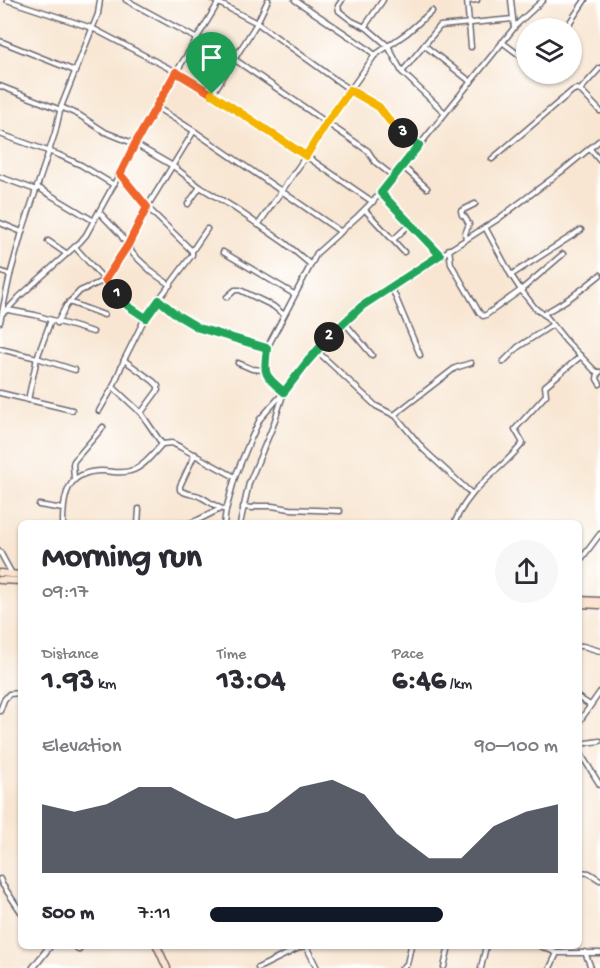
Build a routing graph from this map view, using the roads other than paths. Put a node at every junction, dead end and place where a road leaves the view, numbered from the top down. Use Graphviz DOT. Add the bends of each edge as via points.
graph roads {
  1 [pos="7,0"];
  2 [pos="100,0"];
  3 [pos="126,0"];
  4 [pos="213,0"];
  5 [pos="268,0"];
  6 [pos="295,0"];
  7 [pos="342,0"];
  8 [pos="383,0"];
  9 [pos="467,0"];
  10 [pos="477,0"];
  11 [pos="512,0"];
  12 [pos="543,0"];
  13 [pos="585,0"];
  14 [pos="219,2"];
  15 [pos="432,11"];
  16 [pos="573,18"];
  17 [pos="513,19"];
  18 [pos="257,23"];
  19 [pos="468,23"];
  20 [pos="365,26"];
  21 [pos="92,28"];
  22 [pos="514,28"];
  23 [pos="198,38"];
  24 [pos="0,41"];
  25 [pos="502,42"];
  26 [pos="424,45"];
  27 [pos="388,46"];
  28 [pos="471,47"];
  29 [pos="516,52"];
  30 [pos="375,55"];
  31 [pos="234,59"];
  32 [pos="600,68"];
  33 [pos="75,71"];
  34 [pos="176,72"];
  35 [pos="402,72"];
  36 [pos="471,82"];
  37 [pos="0,86"];
  38 [pos="350,90"];
  39 [pos="580,90"];
  40 [pos="212,94"];
  41 [pos="156,107"];
  42 [pos="61,108"];
  43 [pos="600,111"];
  44 [pos="445,113"];
  45 [pos="327,122"];
  46 [pos="194,131"];
  47 [pos="0,134"];
  48 [pos="600,140"];
  49 [pos="135,144"];
  50 [pos="419,145"];
  51 [pos="590,149"];
  52 [pos="49,150"];
  53 [pos="306,156"];
  54 [pos="492,159"];
  55 [pos="600,161"];
  56 [pos="173,166"];
  57 [pos="402,166"];
  58 [pos="120,174"];
  59 [pos="0,177"];
  60 [pos="394,177"];
  61 [pos="114,184"];
  62 [pos="200,187"];
  63 [pos="427,188"];
  64 [pos="36,189"];
  65 [pos="282,191"];
  66 [pos="381,193"];
  67 [pos="373,202"];
  68 [pos="188,204"];
  69 [pos="475,204"];
  70 [pos="147,207"];
  71 [pos="365,210"];
  72 [pos="99,212"];
  73 [pos="94,220"];
  74 [pos="0,223"];
  75 [pos="410,224"];
  76 [pos="258,225"];
  77 [pos="485,226"];
  78 [pos="207,230"];
  79 [pos="581,230"];
  80 [pos="22,232"];
  81 [pos="341,232"];
  82 [pos="466,238"];
  83 [pos="393,240"];
  84 [pos="48,241"];
  85 [pos="128,245"];
  86 [pos="75,247"];
  87 [pos="449,249"];
  88 [pos="192,251"];
  89 [pos="223,252"];
  90 [pos="404,252"];
  91 [pos="67,254"];
  92 [pos="563,254"];
  93 [pos="440,255"];
  94 [pos="310,264"];
  95 [pos="0,271"];
  96 [pos="10,275"];
  97 [pos="511,275"];
  98 [pos="600,275"];
  99 [pos="105,280"];
  100 [pos="170,285"];
  101 [pos="391,286"];
  102 [pos="521,290"];
  103 [pos="294,294"];
  104 [pos="227,297"];
  105 [pos="159,300"];
  106 [pos="69,302"];
  107 [pos="3,314"];
  108 [pos="284,314"];
  109 [pos="543,314"];
  110 [pos="104,315"];
  111 [pos="146,318"];
  112 [pos="51,321"];
  113 [pos="0,322"];
  114 [pos="344,322"];
  115 [pos="57,323"];
  116 [pos="552,325"];
  117 [pos="93,332"];
  118 [pos="267,348"];
  119 [pos="0,349"];
  120 [pos="316,351"];
  121 [pos="372,355"];
  122 [pos="420,356"];
  123 [pos="581,356"];
  124 [pos="37,358"];
  125 [pos="124,360"];
  126 [pos="503,362"];
  127 [pos="238,363"];
  128 [pos="471,363"];
  129 [pos="75,370"];
  130 [pos="265,370"];
  131 [pos="599,372"];
  132 [pos="600,384"];
  133 [pos="113,387"];
  134 [pos="284,392"];
  135 [pos="0,393"];
  136 [pos="28,400"];
  137 [pos="72,410"];
  138 [pos="99,411"];
  139 [pos="141,413"];
  140 [pos="394,415"];
  141 [pos="103,427"];
  142 [pos="162,444"];
  143 [pos="195,454"];
  144 [pos="235,477"];
  145 [pos="74,479"];
  146 [pos="472,494"];
  147 [pos="39,505"];
  148 [pos="243,507"];
  149 [pos="63,509"];
  150 [pos="139,509"];
  151 [pos="220,509"];
  152 [pos="226,510"];
  153 [pos="340,511"];
  154 [pos="63,520"];
  155 [pos="138,520"];
  156 [pos="198,520"];
  157 [pos="225,520"];
  158 [pos="241,520"];
  159 [pos="456,520"];
  160 [pos="600,534"];
  161 [pos="0,552"];
  162 [pos="582,558"];
  163 [pos="0,573"];
  164 [pos="13,574"];
  165 [pos="18,575"];
  166 [pos="0,580"];
  167 [pos="18,581"];
  168 [pos="582,600"];
  169 [pos="600,603"];
  170 [pos="582,604"];
  171 [pos="582,646"];
  172 [pos="600,651"];
  173 [pos="600,692"];
  174 [pos="18,693"];
  175 [pos="582,700"];
  176 [pos="590,705"];
  177 [pos="0,711"];
  178 [pos="582,717"];
  179 [pos="600,741"];
  180 [pos="582,744"];
  181 [pos="582,756"];
  182 [pos="600,785"];
  183 [pos="582,872"];
  184 [pos="0,879"];
  185 [pos="600,880"];
  186 [pos="18,908"];
  187 [pos="48,949"];
  188 [pos="158,949"];
  189 [pos="298,949"];
  190 [pos="306,949"];
  191 [pos="410,949"];
  192 [pos="448,949"];
  193 [pos="485,949"];
  194 [pos="547,949"];
  195 [pos="585,952"];
  196 [pos="600,952"];
  197 [pos="557,953"];
  198 [pos="38,962"];
  199 [pos="444,967"];
  200 [pos="33,968"];
  201 [pos="43,968"];
  202 [pos="166,968"];
  203 [pos="258,968"];
  204 [pos="317,968"];
  205 [pos="402,968"];
  206 [pos="481,968"];
  207 [pos="550,968"];
  208 [pos="591,968"];
  1 -- 21 [label="street"];
  2 -- 21 [label="street"];
  3 -- 23 [label="street"];
  4 -- 14 [label="street"];
  5 -- 18 [label="street"];
  6 -- 30 [label="street"];
  7 -- 20 [label="street" via="339,12"];
  8 -- 20 [label="street"];
  9 -- 10 [label="street"];
  9 -- 19 [label="street"];
  11 -- 17 [label="street"];
  12 -- 22 [label="street"];
  13 -- 16 [label="street"];
  14 -- 18 [label="street"];
  14 -- 23 [label="street"];
  15 -- 27 [label="street"];
  17 -- 19 [label="street"];
  17 -- 22 [label="street"];
  18 -- 31 [label="street"];
  18 -- 38 [label="street"];
  19 -- 26 [label="street" via="440,26"];
  19 -- 28 [label="street"];
  20 -- 27 [label="street"];
  21 -- 33 [label="street"];
  21 -- 34 [label="street"];
  22 -- 25 [label="street"];
  23 -- 31 [label="street"];
  23 -- 34 [label="street"];
  24 -- 33 [label="street"];
  25 -- 29 [label="street"];
  25 -- 36 [label="street"];
  26 -- 35 [label="street"];
  26 -- 36 [label="street"];
  27 -- 30 [label="street"];
  27 -- 35 [label="street"];
  30 -- 38 [label="street"];
  31 -- 40 [label="street"];
  31 -- 45 [label="street"];
  32 -- 39 [label="street"];
  33 -- 42 [label="street"];
  34 -- 40 [label="street"];
  34 -- 41 [label="street"];
  35 -- 44 [label="street"];
  36 -- 44 [label="street"];
  37 -- 42 [label="street"];
  38 -- 45 [label="street"];
  38 -- 50 [label="street" via="379,107 392,124"];
  39 -- 43 [label="street"];
  39 -- 54 [label="street" via="572,91"];
  40 -- 53 [label="street"];
  41 -- 46 [label="street"];
  41 -- 49 [label="street"];
  42 -- 49 [label="street"];
  42 -- 52 [label="street"];
  44 -- 50 [label="street"];
  45 -- 53 [label="street"];
  45 -- 60 [label="street" via="368,151"];
  46 -- 56 [label="street"];
  46 -- 65 [label="street"];
  47 -- 52 [label="street"];
  48 -- 51 [label="street"];
  49 -- 56 [label="street"];
  49 -- 58 [label="street"];
  50 -- 57 [label="street"];
  51 -- 55 [label="street"];
  51 -- 77 [label="street"];
  52 -- 61 [label="street"];
  52 -- 64 [label="street"];
  53 -- 65 [label="street"];
  53 -- 67 [label="street"];
  56 -- 62 [label="street"];
  56 -- 70 [label="street"];
  57 -- 60 [label="street"];
  57 -- 63 [label="street"];
  58 -- 61 [label="street"];
  58 -- 70 [label="street"];
  59 -- 64 [label="street"];
  60 -- 66 [label="street"];
  61 -- 72 [label="street"];
  62 -- 68 [label="street"];
  62 -- 76 [label="street"];
  64 -- 73 [label="street"];
  64 -- 80 [label="street"];
  65 -- 76 [label="street"];
  65 -- 81 [label="street"];
  66 -- 67 [label="street"];
  66 -- 75 [label="street"];
  67 -- 71 [label="street"];
  69 -- 82 [label="street" via="461,211 470,224"];
  70 -- 85 [label="street"];
  70 -- 88 [label="street"];
  71 -- 81 [label="street"];
  71 -- 83 [label="street"];
  72 -- 73 [label="street"];
  72 -- 85 [label="street"];
  73 -- 86 [label="street"];
  74 -- 80 [label="street"];
  75 -- 83 [label="street"];
  75 -- 93 [label="street"];
  76 -- 94 [label="street"];
  77 -- 82 [label="street"];
  77 -- 97 [label="street"];
  78 -- 88 [label="street"];
  79 -- 97 [label="street"];
  80 -- 96 [label="street"];
  81 -- 94 [label="street"];
  82 -- 87 [label="street"];
  83 -- 90 [label="street"];
  84 -- 91 [label="street"];
  85 -- 99 [label="street"];
  85 -- 100 [label="street" via="133,254"];
  86 -- 91 [label="street"];
  86 -- 99 [label="street"];
  87 -- 93 [label="street"];
  87 -- 102 [label="street" via="451,264 483,315"];
  88 -- 100 [label="street"];
  89 -- 103 [label="street"];
  91 -- 107 [label="street"];
  92 -- 102 [label="street"];
  93 -- 101 [label="street"];
  94 -- 103 [label="street"];
  95 -- 96 [label="street"];
  96 -- 107 [label="street"];
  97 -- 102 [label="street"];
  98 -- 109 [label="street" via="572,298"];
  99 -- 106 [label="street" via="80,291"];
  99 -- 111 [label="street" via="128,306"];
  100 -- 105 [label="street"];
  101 -- 114 [label="street"];
  101 -- 122 [label="street"];
  102 -- 109 [label="street"];
  103 -- 108 [label="street"];
  104 -- 108 [label="street" via="240,290"];
  105 -- 111 [label="street"];
  105 -- 118 [label="street" via="199,328"];
  106 -- 110 [label="street"];
  106 -- 115 [label="street"];
  107 -- 112 [label="street" via="35,315"];
  107 -- 113 [label="street"];
  108 -- 118 [label="street"];
  109 -- 116 [label="street"];
  111 -- 125 [label="street"];
  112 -- 115 [label="street"];
  112 -- 124 [label="street"];
  114 -- 120 [label="street"];
  114 -- 121 [label="street"];
  115 -- 117 [label="street"];
  116 -- 123 [label="street"];
  116 -- 126 [label="street"];
  118 -- 130 [label="street"];
  119 -- 124 [label="street"];
  120 -- 134 [label="street"];
  120 -- 140 [label="street" via="376,406"];
  123 -- 131 [label="street"];
  123 -- 146 [label="street" via="545,386 546,395 515,429 523,443"];
  124 -- 129 [label="street"];
  124 -- 136 [label="street"];
  125 -- 133 [label="street"];
  125 -- 139 [label="street" via="158,388"];
  127 -- 130 [label="street"];
  128 -- 140 [label="street" via="455,368"];
  130 -- 134 [label="street"];
  131 -- 132 [label="street"];
  133 -- 138 [label="street"];
  133 -- 139 [label="street"];
  134 -- 144 [label="street" via="260,419"];
  134 -- 148 [label="street"];
  135 -- 136 [label="street"];
  136 -- 137 [label="street"];
  139 -- 142 [label="street"];
  140 -- 146 [label="street" via="424,450"];
  141 -- 145 [label="street" via="74,461"];
  142 -- 143 [label="street" via="172,443"];
  142 -- 145 [label="street" via="132,471 98,471"];
  143 -- 144 [label="street"];
  143 -- 151 [label="street" via="180,490"];
  144 -- 152 [label="street"];
  145 -- 149 [label="street"];
  146 -- 159 [label="street"];
  147 -- 149 [label="street"];
  148 -- 153 [label="street"];
  148 -- 158 [label="street"];
  149 -- 154 [label="street"];
  150 -- 155 [label="street"];
  151 -- 152 [label="street"];
  151 -- 156 [label="street"];
  152 -- 157 [label="street"];
  160 -- 162 [label="street"];
  161 -- 164 [label="street"];
  163 -- 164 [label="main road"];
  164 -- 165 [label="main road"];
  166 -- 167 [label="main road"];
  168 -- 169 [label="main road"];
  169 -- 170 [label="main road"];
  171 -- 172 [label="street"];
  173 -- 176 [label="street"];
  174 -- 177 [label="street" via="9,694"];
  175 -- 176 [label="street"];
  176 -- 178 [label="street"];
  179 -- 180 [label="street"];
  181 -- 182 [label="street"];
  183 -- 185 [label="street"];
  184 -- 186 [label="street"];
  187 -- 198 [label="street"];
  188 -- 202 [label="main road"];
  189 -- 203 [label="street"];
  190 -- 204 [label="street"];
  191 -- 205 [label="street"];
  192 -- 199 [label="street"];
  193 -- 206 [label="street"];
  194 -- 197 [label="street"];
  195 -- 196 [label="street"];
  195 -- 197 [label="street"];
  195 -- 208 [label="street"];
  197 -- 207 [label="street"];
  198 -- 200 [label="street"];
  198 -- 201 [label="street"];
}
